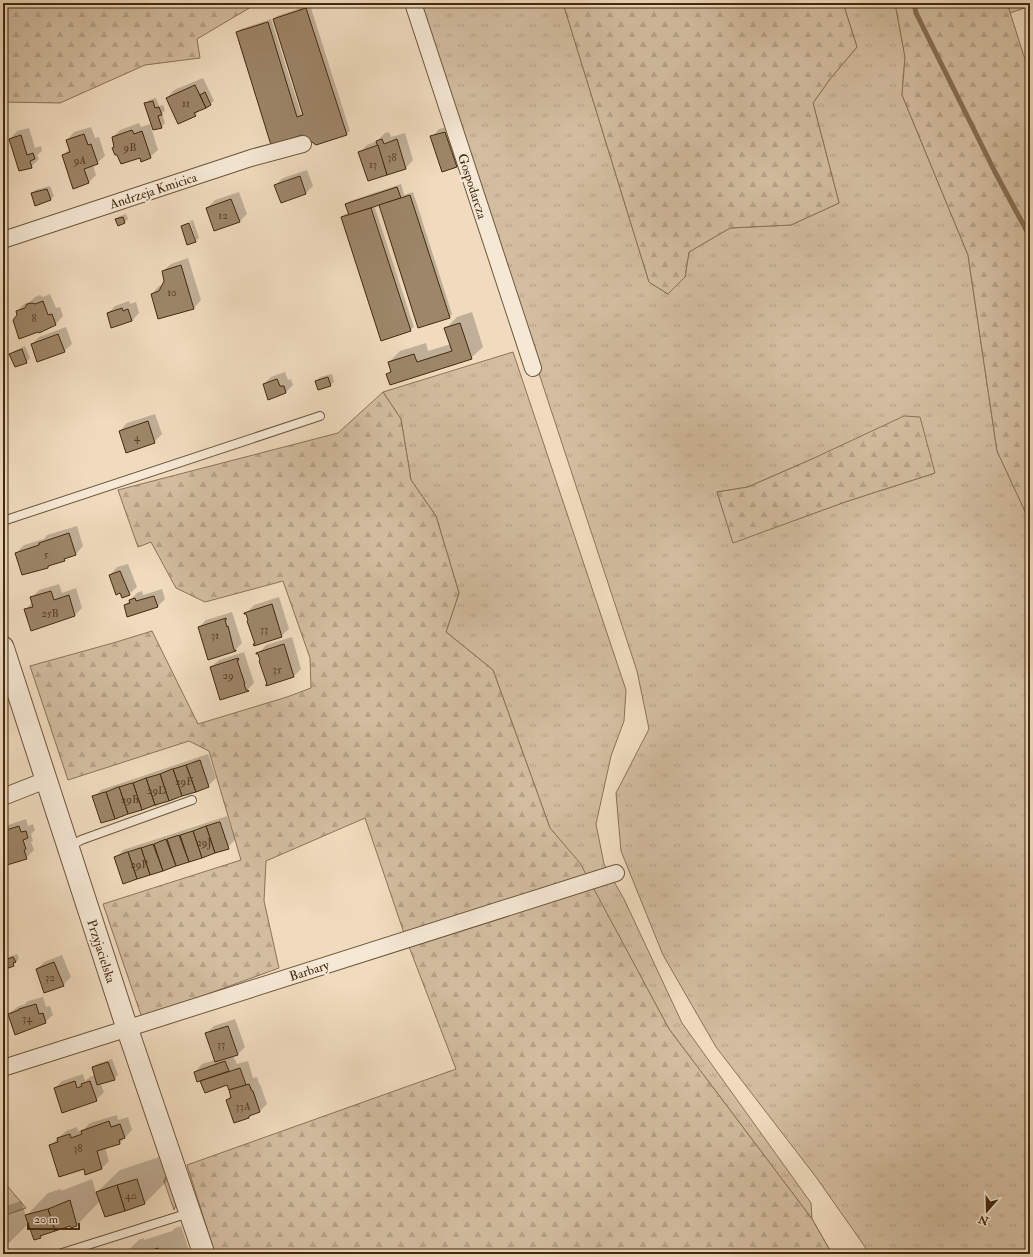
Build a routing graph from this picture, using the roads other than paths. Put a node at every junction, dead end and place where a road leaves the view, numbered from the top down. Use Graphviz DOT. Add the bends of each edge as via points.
graph roads {
  1 [pos="413,3"];
  2 [pos="303,144"];
  3 [pos="3,240"];
  4 [pos="532,368"];
  5 [pos="320,416"];
  6 [pos="3,521"];
  7 [pos="3,647"];
  8 [pos="46,780"];
  9 [pos="3,797"];
  10 [pos="192,800"];
  11 [pos="68,848"];
  12 [pos="616,873"];
  13 [pos="127,1028"];
  14 [pos="3,1068"];
  15 [pos="189,1213"];
  16 [pos="59,1254"];
  17 [pos="204,1254"];
  1 -- 4 [label="street, Gospodarcza"];
  2 -- 3 [label="street, Andrzeja Kmicica" via="251,158"];
  5 -- 6 [label="lane"];
  7 -- 8 [label="street, Przyjacielska"];
  8 -- 9 [label="street"];
  8 -- 11 [label="street, Przyjacielska"];
  10 -- 11 [label="lane" via="81,840"];
  11 -- 13 [label="street, Przyjacielska"];
  12 -- 13 [label="street, Barbary"];
  13 -- 14 [label="street, Barbary"];
  13 -- 15 [label="street, Przyjacielska"];
  15 -- 16 [label="lane"];
  15 -- 17 [label="street, Przyjacielska"];
}
